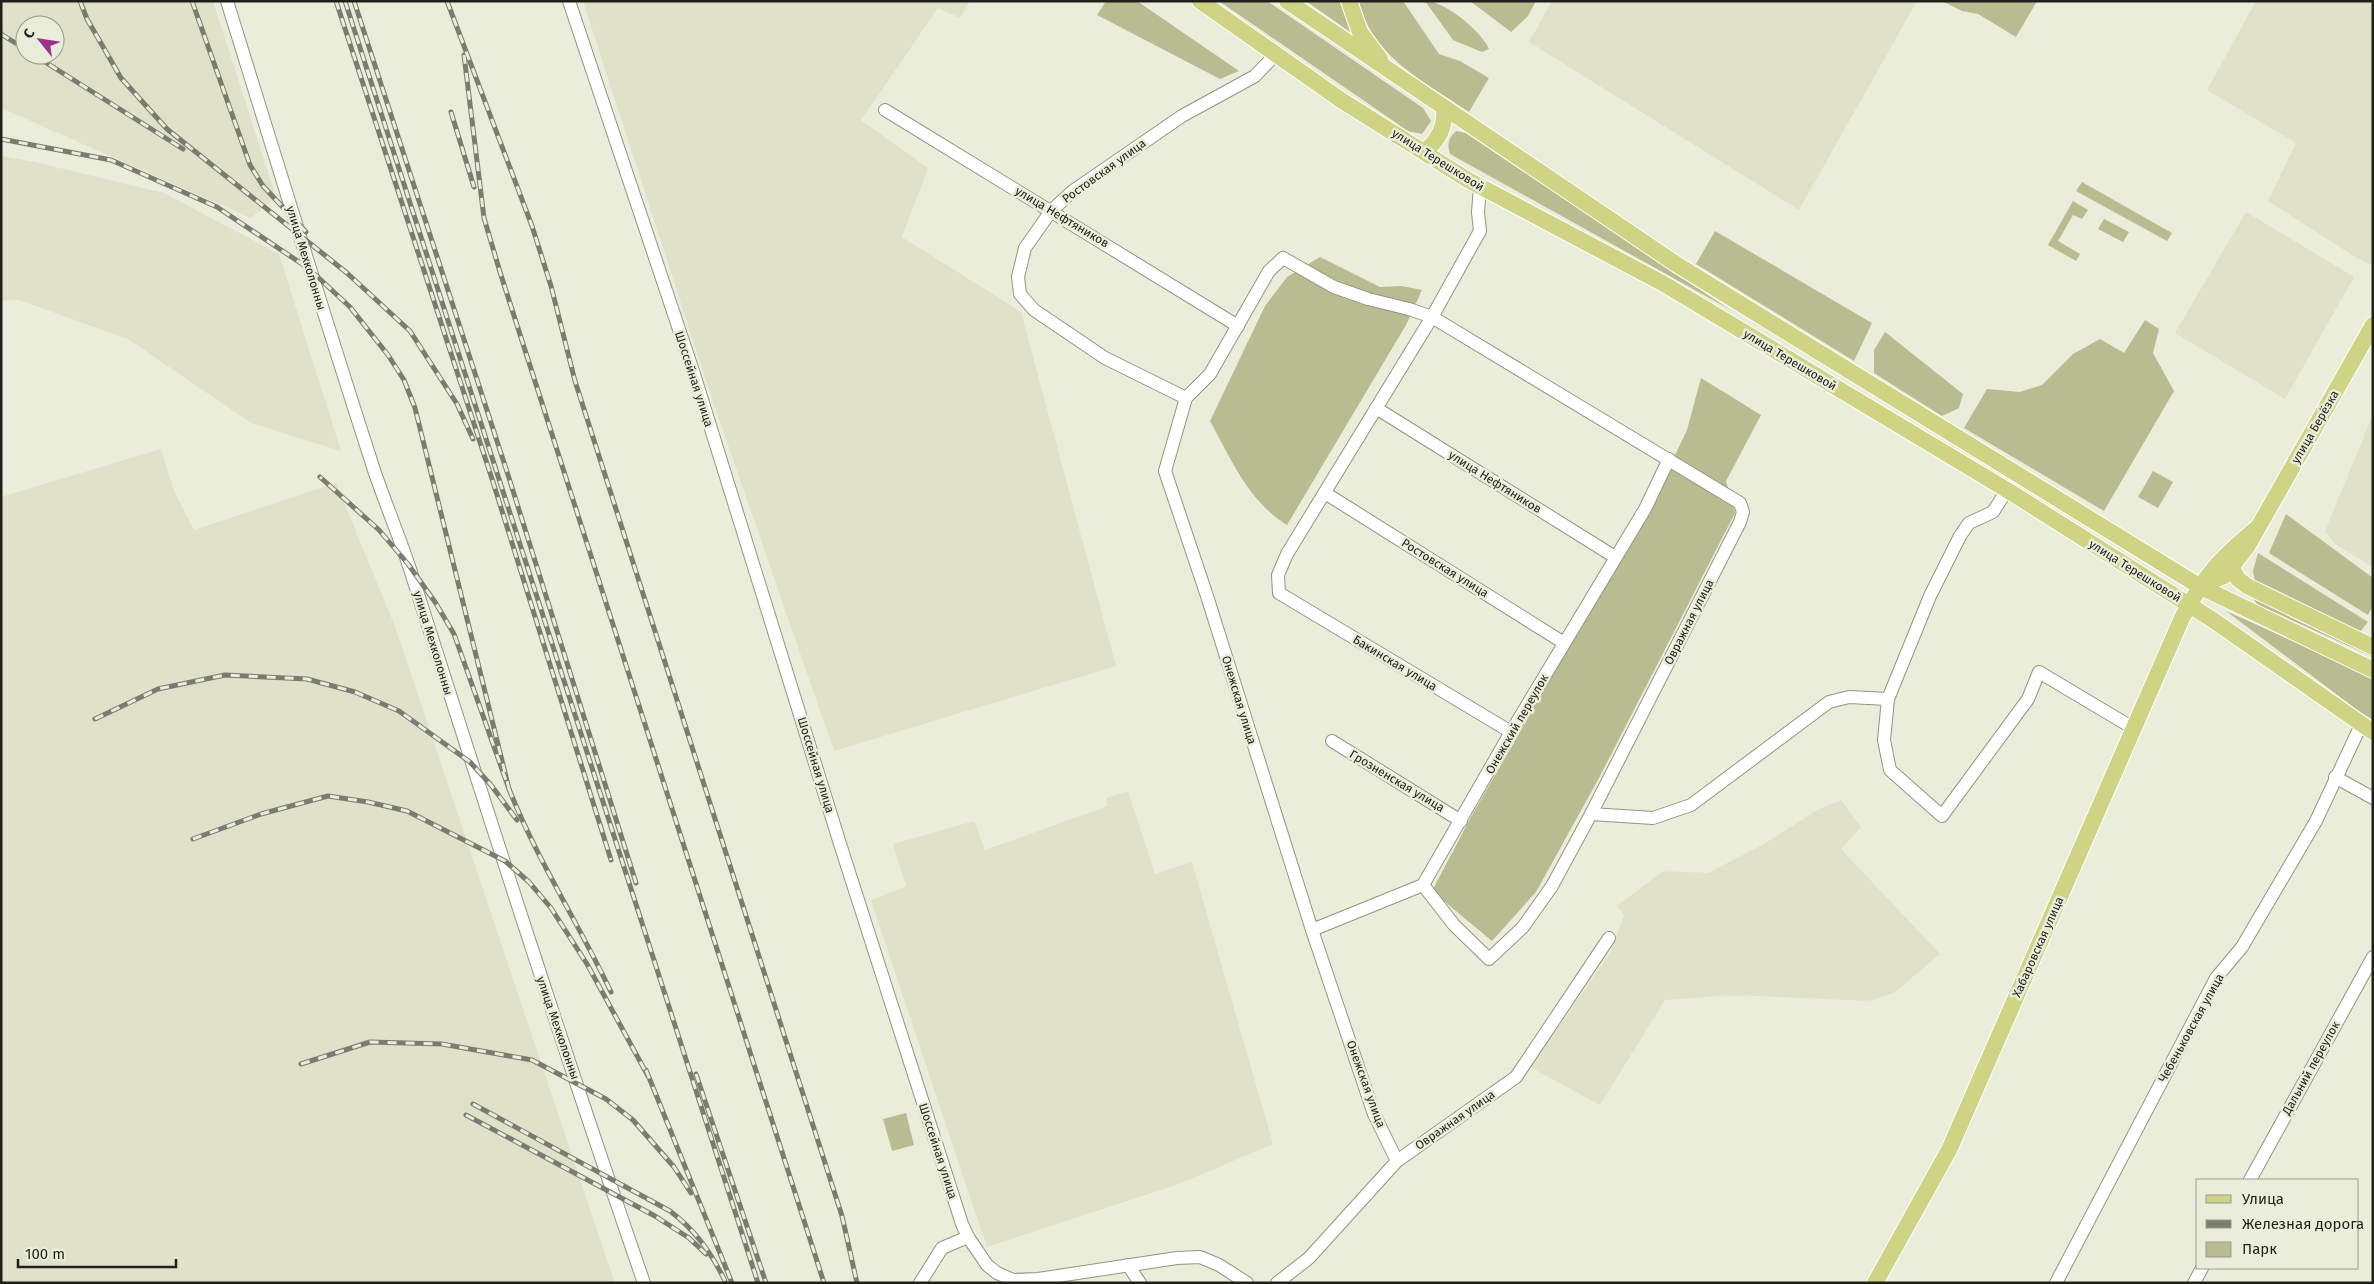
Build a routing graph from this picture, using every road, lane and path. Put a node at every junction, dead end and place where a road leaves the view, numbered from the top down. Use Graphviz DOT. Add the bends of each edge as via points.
graph roads {
  1 [pos="227,1"];
  2 [pos="569,1"];
  3 [pos="1200,1"];
  4 [pos="1287,1"];
  5 [pos="1349,1"];
  6 [pos="1274,55"];
  7 [pos="1387,69"];
  8 [pos="1444,108"];
  9 [pos="885,110"];
  10 [pos="1424,152"];
  11 [pos="1480,187"];
  12 [pos="1051,210"];
  13 [pos="1432,317"];
  14 [pos="2373,325"];
  15 [pos="1238,326"];
  16 [pos="1186,398"];
  17 [pos="1376,408"];
  18 [pos="1669,459"];
  19 [pos="2007,490"];
  20 [pos="1325,493"];
  21 [pos="2257,528"];
  22 [pos="1615,557"];
  23 [pos="2232,568"];
  24 [pos="2199,586"];
  25 [pos="2189,605"];
  26 [pos="1564,643"];
  27 [pos="2373,647"];
  28 [pos="2373,670"];
  29 [pos="1888,699"];
  30 [pos="2133,728"];
  31 [pos="2367,728"];
  32 [pos="1511,732"];
  33 [pos="1332,741"];
  34 [pos="2335,777"];
  35 [pos="2373,798"];
  36 [pos="1591,814"];
  37 [pos="1462,821"];
  38 [pos="1423,885"];
  39 [pos="1312,930"];
  40 [pos="1610,938"];
  41 [pos="2373,957"];
  42 [pos="1398,1161"];
  43 [pos="2251,1179"];
  44 [pos="968,1237"];
  45 [pos="1128,1265"];
  46 [pos="2201,1269"];
  47 [pos="997,1278"];
  48 [pos="644,1283"];
  49 [pos="920,1283"];
  50 [pos="1140,1283"];
  51 [pos="1247,1283"];
  52 [pos="1277,1283"];
  53 [pos="1875,1283"];
  54 [pos="2056,1283"];
  55 [pos="2194,1283"];
  1 -- 48 [label="street, улица Мехколонны" via="308,268"];
  2 -- 44 [label="street, Шоссейная улица" via="694,374 841,847"];
  3 -- 6 [label="main road, улица Терешковой"];
  4 -- 7 [label="main road, улица Терешковой"];
  5 -- 7 [label="main road" via="1360,32"];
  6 -- 10 [label="main road, улица Терешковой"];
  6 -- 12 [label="street, Ростовская улица" via="1255,76 1182,116 1073,191"];
  7 -- 8 [label="main road, улица Терешковой"];
  8 -- 10 [label="main road" via="1441,134"];
  8 -- 24 [label="main road, улица Терешковой" via="1676,264"];
  9 -- 12 [label="street, улица Нефтяников"];
  10 -- 11 [label="main road, улица Терешковой"];
  11 -- 13 [label="street" via="1480,231"];
  11 -- 19 [label="main road, улица Терешковой" via="1664,284"];
  12 -- 15 [label="street, улица Нефтяников"];
  12 -- 16 [label="street, Ростовская улица" via="1025,248 1018,277 1020,294 1034,310 1105,358"];
  13 -- 15 [label="street, Онежская улица" via="1334,287 1283,258 1269,271"];
  13 -- 17 [label="street"];
  13 -- 18 [label="street"];
  14 -- 21 [label="main road, улица Берёзка"];
  15 -- 16 [label="street, Онежская улица" via="1210,374"];
  16 -- 39 [label="street, Онежская улица" via="1165,471"];
  17 -- 20 [label="street"];
  17 -- 22 [label="street, улица Нефтяников"];
  18 -- 22 [label="street, Онежский переулок" via="1645,510"];
  18 -- 36 [label="street, Овражная улица" via="1740,503 1744,512"];
  19 -- 25 [label="main road, улица Терешковой"];
  19 -- 29 [label="street" via="1993,512 1969,523 1960,536 1930,596"];
  20 -- 26 [label="street, Ростовская улица"];
  20 -- 32 [label="street, Бакинская улица" via="1287,554 1278,575 1279,593"];
  21 -- 23 [label="main road, улица Берёзка"];
  21 -- 24 [label="main road, улица Берёзка" via="2216,564"];
  22 -- 26 [label="street, Онежский переулок"];
  23 -- 24 [label="main road, улица Берёзка" via="2213,582"];
  23 -- 27 [label="main road" via="2247,586"];
  24 -- 25 [label="main road, улица Берёзка"];
  24 -- 28 [label="main road, улица Терешковой"];
  25 -- 30 [label="main road, Хабаровская улица"];
  25 -- 31 [label="main road, улица Терешковой"];
  26 -- 32 [label="street, Онежский переулок"];
  29 -- 30 [label="street" via="1884,740 1890,770 1942,816 2028,699 2039,672"];
  29 -- 36 [label="street" via="1849,697 1829,702 1691,805 1653,818"];
  30 -- 53 [label="main road, Хабаровская улица" via="1949,1150"];
  31 -- 34 [label="street, Чебеньковская улица"];
  32 -- 37 [label="street, Онежский переулок"];
  33 -- 37 [label="street, Грозненская улица"];
  34 -- 35 [label="street"];
  34 -- 54 [label="street, Чебеньковская улица" via="2316,821 2242,947 2216,978"];
  36 -- 38 [label="street, Овражная улица" via="1552,886 1528,920 1489,959 1454,924"];
  37 -- 38 [label="street, Онежский переулок"];
  38 -- 39 [label="street"];
  39 -- 42 [label="street, Онежская улица" via="1374,1114"];
  40 -- 42 [label="street, Овражная улица" via="1516,1077"];
  41 -- 43 [label="street, Дальний переулок"];
  42 -- 52 [label="street, Овражная улица" via="1309,1258"];
  44 -- 47 [label="street, Шоссейная улица"];
  44 -- 49 [label="street" via="942,1248"];
  45 -- 47 [label="street, Шоссейная улица" via="1024,1280"];
  45 -- 50 [label="street"];
  45 -- 51 [label="street, Шоссейная улица" via="1200,1258 1219,1265"];
  46 -- 55 [label="street"];
}
